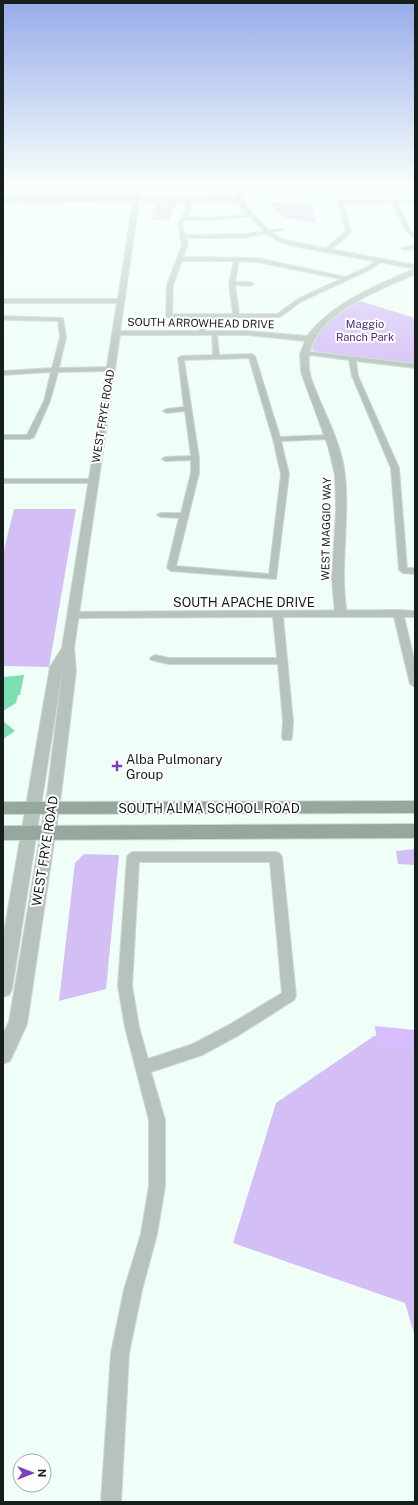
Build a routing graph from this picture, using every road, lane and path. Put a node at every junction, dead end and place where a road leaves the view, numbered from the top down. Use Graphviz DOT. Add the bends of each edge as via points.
graph roads {
  1 [pos="128,254"];
  2 [pos="181,254"];
  3 [pos="350,254"];
  4 [pos="179,258"];
  5 [pos="237,258"];
  6 [pos="381,260"];
  7 [pos="415,268"];
  8 [pos="415,271"];
  9 [pos="346,278"];
  10 [pos="232,283"];
  11 [pos="251,284"];
  12 [pos="3,301"];
  13 [pos="121,301"];
  14 [pos="203,316"];
  15 [pos="236,316"];
  16 [pos="3,318"];
  17 [pos="116,333"];
  18 [pos="202,333"];
  19 [pos="214,333"];
  20 [pos="310,339"];
  21 [pos="304,353"];
  22 [pos="216,357"];
  23 [pos="352,359"];
  24 [pos="415,366"];
  25 [pos="55,371"];
  26 [pos="110,371"];
  27 [pos="3,373"];
  28 [pos="187,409"];
  29 [pos="168,411"];
  30 [pos="3,437"];
  31 [pos="329,437"];
  32 [pos="277,439"];
  33 [pos="195,458"];
  34 [pos="166,459"];
  35 [pos="3,481"];
  36 [pos="93,481"];
  37 [pos="161,515"];
  38 [pos="184,516"];
  39 [pos="415,571"];
  40 [pos="341,614"];
  41 [pos="398,614"];
  42 [pos="415,614"];
  43 [pos="73,615"];
  44 [pos="278,615"];
  45 [pos="68,648"];
  46 [pos="155,658"];
  47 [pos="282,661"];
  48 [pos="415,684"];
  49 [pos="287,737"];
  50 [pos="415,807"];
  51 [pos="3,808"];
  52 [pos="33,808"];
  53 [pos="52,809"];
  54 [pos="415,831"];
  55 [pos="3,833"];
  56 [pos="29,833"];
  57 [pos="48,833"];
  58 [pos="3,989"];
  59 [pos="3,1050"];
  60 [pos="143,1068"];
  61 [pos="113,1500"];
  1 -- 13 [label="street, WEST FRYE ROAD"];
  2 -- 4 [label="street"];
  3 -- 6 [label="street"];
  4 -- 5 [label="street"];
  4 -- 14 [label="street" via="170,285 169,316"];
  5 -- 9 [label="street"];
  5 -- 10 [label="street"];
  6 -- 7 [label="street"];
  6 -- 9 [label="street"];
  8 -- 20 [label="street, WEST MAGGIO WAY" via="333,313"];
  9 -- 15 [label="street" via="300,300 278,316"];
  10 -- 11 [label="street"];
  10 -- 15 [label="street" via="231,293"];
  12 -- 13 [label="street, SOUTH ARROWHEAD DRIVE"];
  13 -- 17 [label="street, WEST FRYE ROAD"];
  14 -- 15 [label="street"];
  14 -- 18 [label="street"];
  16 -- 25 [label="street" via="61,319 63,336"];
  17 -- 18 [label="street, SOUTH ARROWHEAD DRIVE"];
  17 -- 26 [label="street, WEST FRYE ROAD"];
  18 -- 19 [label="street, SOUTH ARROWHEAD DRIVE"];
  19 -- 20 [label="street, SOUTH ARROWHEAD DRIVE" via="247,333"];
  19 -- 22 [label="street"];
  20 -- 21 [label="street, WEST MAGGIO WAY"];
  21 -- 23 [label="street"];
  21 -- 31 [label="street, WEST MAGGIO WAY" via="306,375"];
  22 -- 28 [label="street" via="181,358"];
  22 -- 32 [label="street" via="252,356"];
  23 -- 24 [label="street"];
  23 -- 39 [label="street" via="355,376 395,468 403,570"];
  25 -- 26 [label="street"];
  25 -- 27 [label="street"];
  25 -- 30 [label="street" via="47,401 30,437"];
  26 -- 36 [label="street, WEST FRYE ROAD"];
  28 -- 29 [label="street"];
  28 -- 33 [label="street"];
  31 -- 32 [label="street"];
  31 -- 40 [label="street, WEST MAGGIO WAY" via="340,479 336,595"];
  32 -- 38 [label="street" via="285,474 273,577 171,568"];
  33 -- 34 [label="street"];
  33 -- 38 [label="street" via="195,473"];
  35 -- 36 [label="street"];
  36 -- 43 [label="street, WEST FRYE ROAD"];
  37 -- 38 [label="street"];
  40 -- 41 [label="street, SOUTH APACHE DRIVE"];
  40 -- 44 [label="street, SOUTH APACHE DRIVE"];
  41 -- 42 [label="street, SOUTH APACHE DRIVE"];
  41 -- 48 [label="street"];
  43 -- 44 [label="street, SOUTH APACHE DRIVE"];
  43 -- 45 [label="street, WEST FRYE ROAD"];
  44 -- 47 [label="street"];
  45 -- 52 [label="street, WEST FRYE ROAD" via="56,667"];
  45 -- 53 [label="street, WEST FRYE ROAD" via="70,671"];
  46 -- 47 [label="street" via="169,661"];
  47 -- 49 [label="street" via="288,721"];
  50 -- 53 [label="main road, SOUTH ALMA SCHOOL ROAD"];
  51 -- 52 [label="main road, SOUTH ALMA SCHOOL ROAD"];
  52 -- 53 [label="main road, SOUTH ALMA SCHOOL ROAD"];
  52 -- 56 [label="street, WEST FRYE ROAD"];
  53 -- 57 [label="street, WEST FRYE ROAD"];
  54 -- 57 [label="main road, SOUTH ALMA SCHOOL ROAD"];
  55 -- 56 [label="main road, SOUTH ALMA SCHOOL ROAD"];
  56 -- 57 [label="main road, SOUTH ALMA SCHOOL ROAD"];
  56 -- 58 [label="street, WEST FRYE ROAD"];
  57 -- 59 [label="street, WEST FRYE ROAD" via="18,1024"];
  60 -- 60 [label="street" via="125,986 133,857 276,857 289,996 197,1050"];
  60 -- 61 [label="street" via="157,1120 157,1186 149,1234 133,1290 120,1353"];
}
